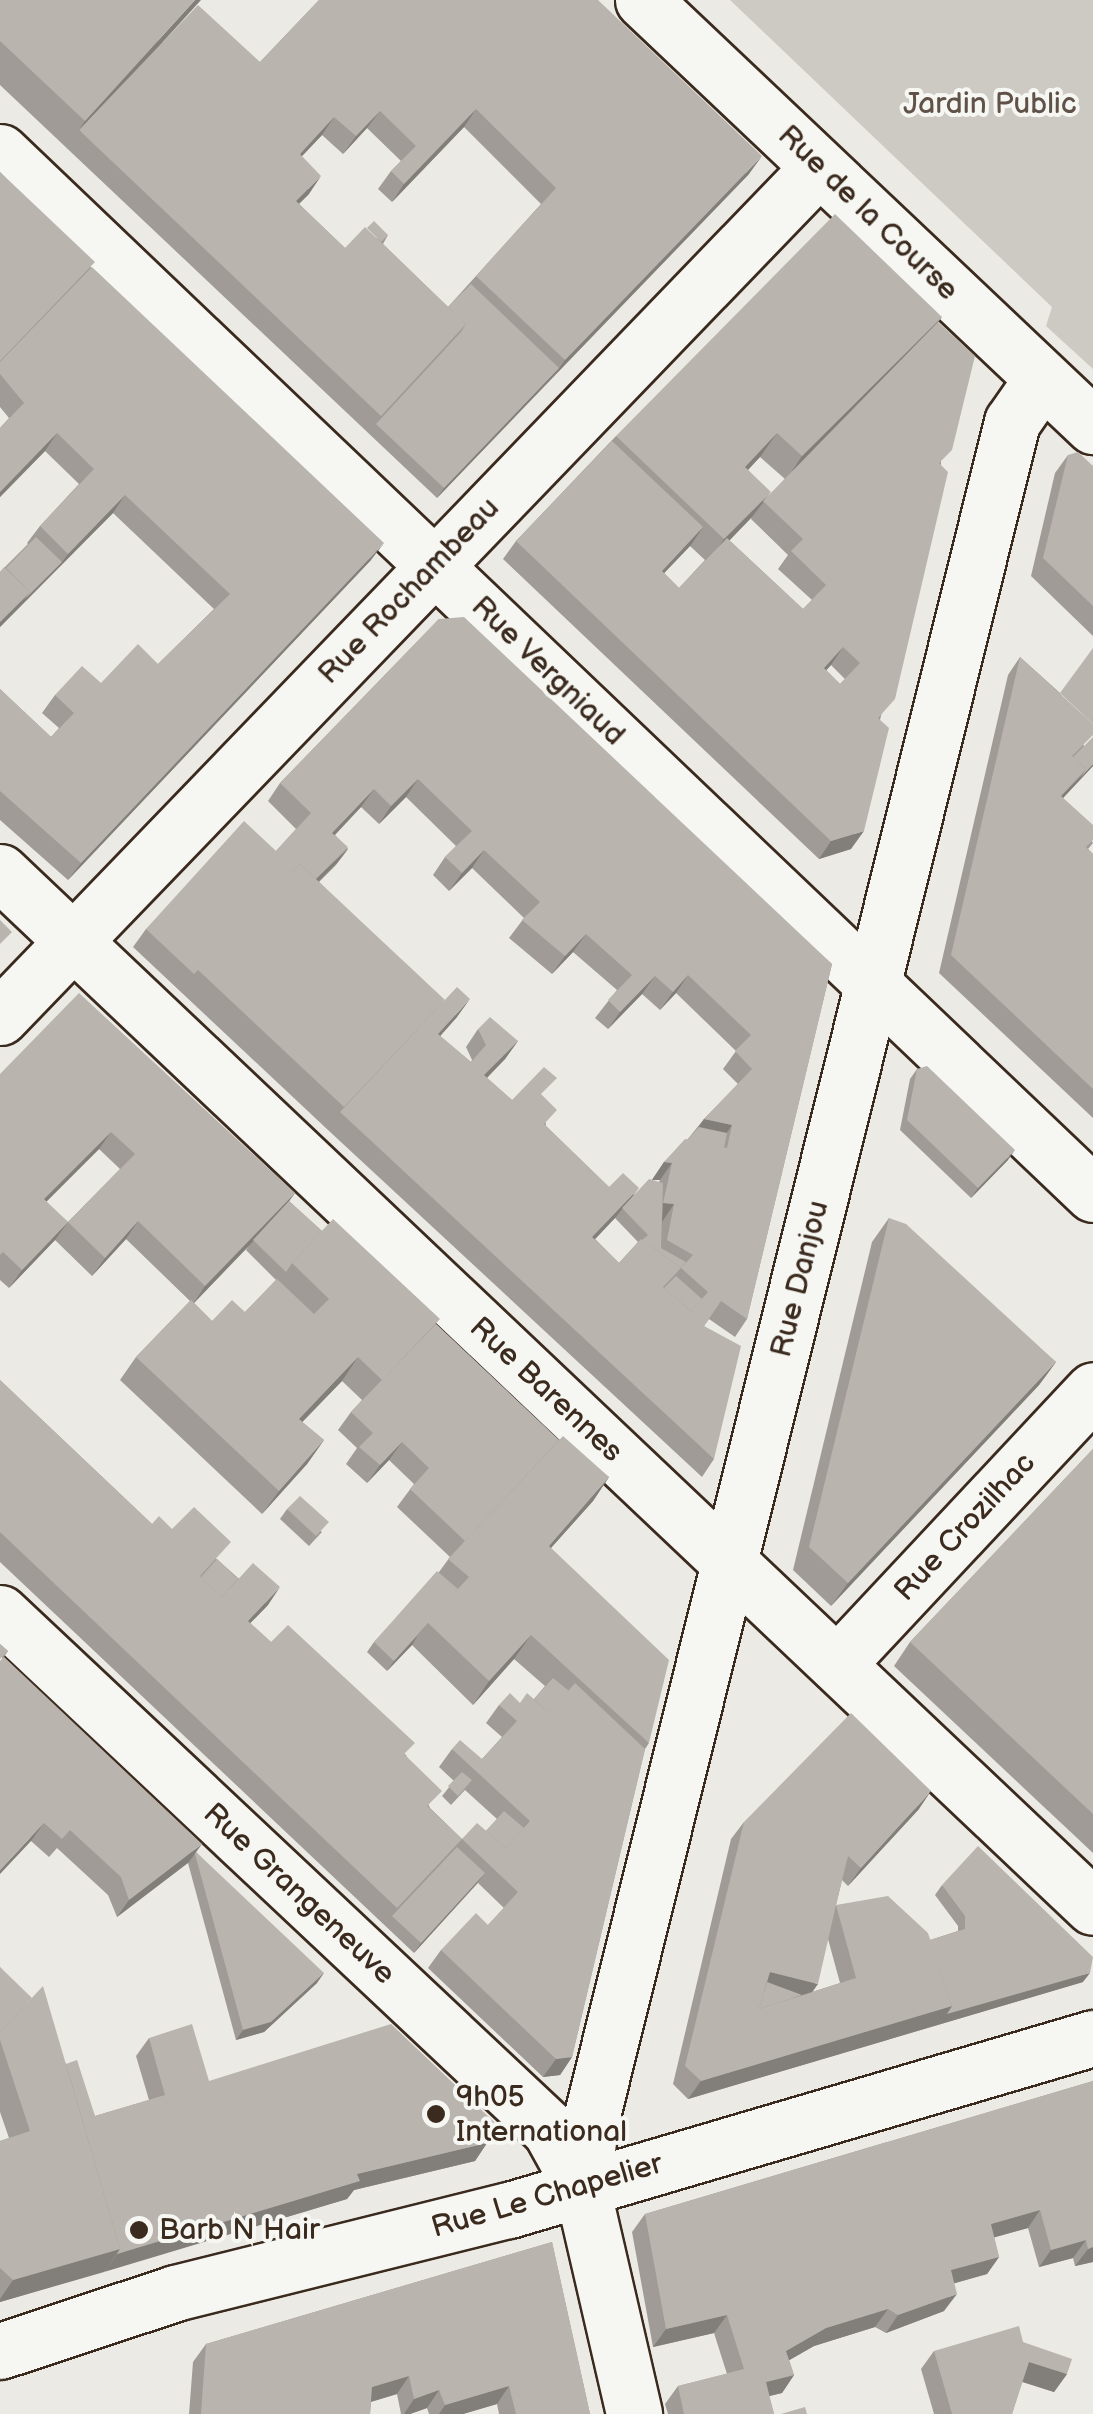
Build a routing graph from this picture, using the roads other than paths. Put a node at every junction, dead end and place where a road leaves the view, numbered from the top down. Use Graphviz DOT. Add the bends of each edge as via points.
graph roads {
  1 [pos="643,0"];
  2 [pos="0,152"];
  3 [pos="820,167"];
  4 [pos="1042,379"];
  5 [pos="1093,426"];
  6 [pos="436,564"];
  7 [pos="0,872"];
  8 [pos="73,940"];
  9 [pos="873,982"];
  10 [pos="0,1016"];
  11 [pos="1093,1194"];
  12 [pos="1093,1390"];
  13 [pos="730,1563"];
  14 [pos="0,1613"];
  15 [pos="837,1664"];
  16 [pos="1093,1908"];
  17 [pos="1093,2038"];
  18 [pos="582,2188"];
  19 [pos="0,2351"];
  20 [pos="634,2414"];
  1 -- 3 [label="street, Rue de la Course"];
  2 -- 6 [label="street, Rue Vergniaud"];
  3 -- 4 [label="street, Rue de la Course"];
  3 -- 6 [label="street, Rue Rochambeau"];
  4 -- 5 [label="street, Rue de la Course"];
  4 -- 9 [label="street, Rue Danjou" via="1012,422"];
  6 -- 8 [label="street, Rue Rochambeau"];
  6 -- 9 [label="street, Rue Vergniaud"];
  7 -- 8 [label="street, Rue Barennes"];
  8 -- 10 [label="street, Rue Rochambeau"];
  8 -- 13 [label="street, Rue Barennes"];
  9 -- 11 [label="street, Rue Vergniaud"];
  9 -- 13 [label="street, Rue Danjou"];
  12 -- 15 [label="street, Rue Crozilhac"];
  13 -- 15 [label="street, Rue Barennes"];
  13 -- 18 [label="street, Rue Danjou"];
  14 -- 18 [label="street, Rue Grangeneuve" via="550,2130"];
  15 -- 16 [label="street, Rue Barennes"];
  17 -- 18 [label="street, Rue Le Chapelier"];
  18 -- 19 [label="street, Rue Le Chapelier" via="175,2293"];
  18 -- 20 [label="street"];
}
